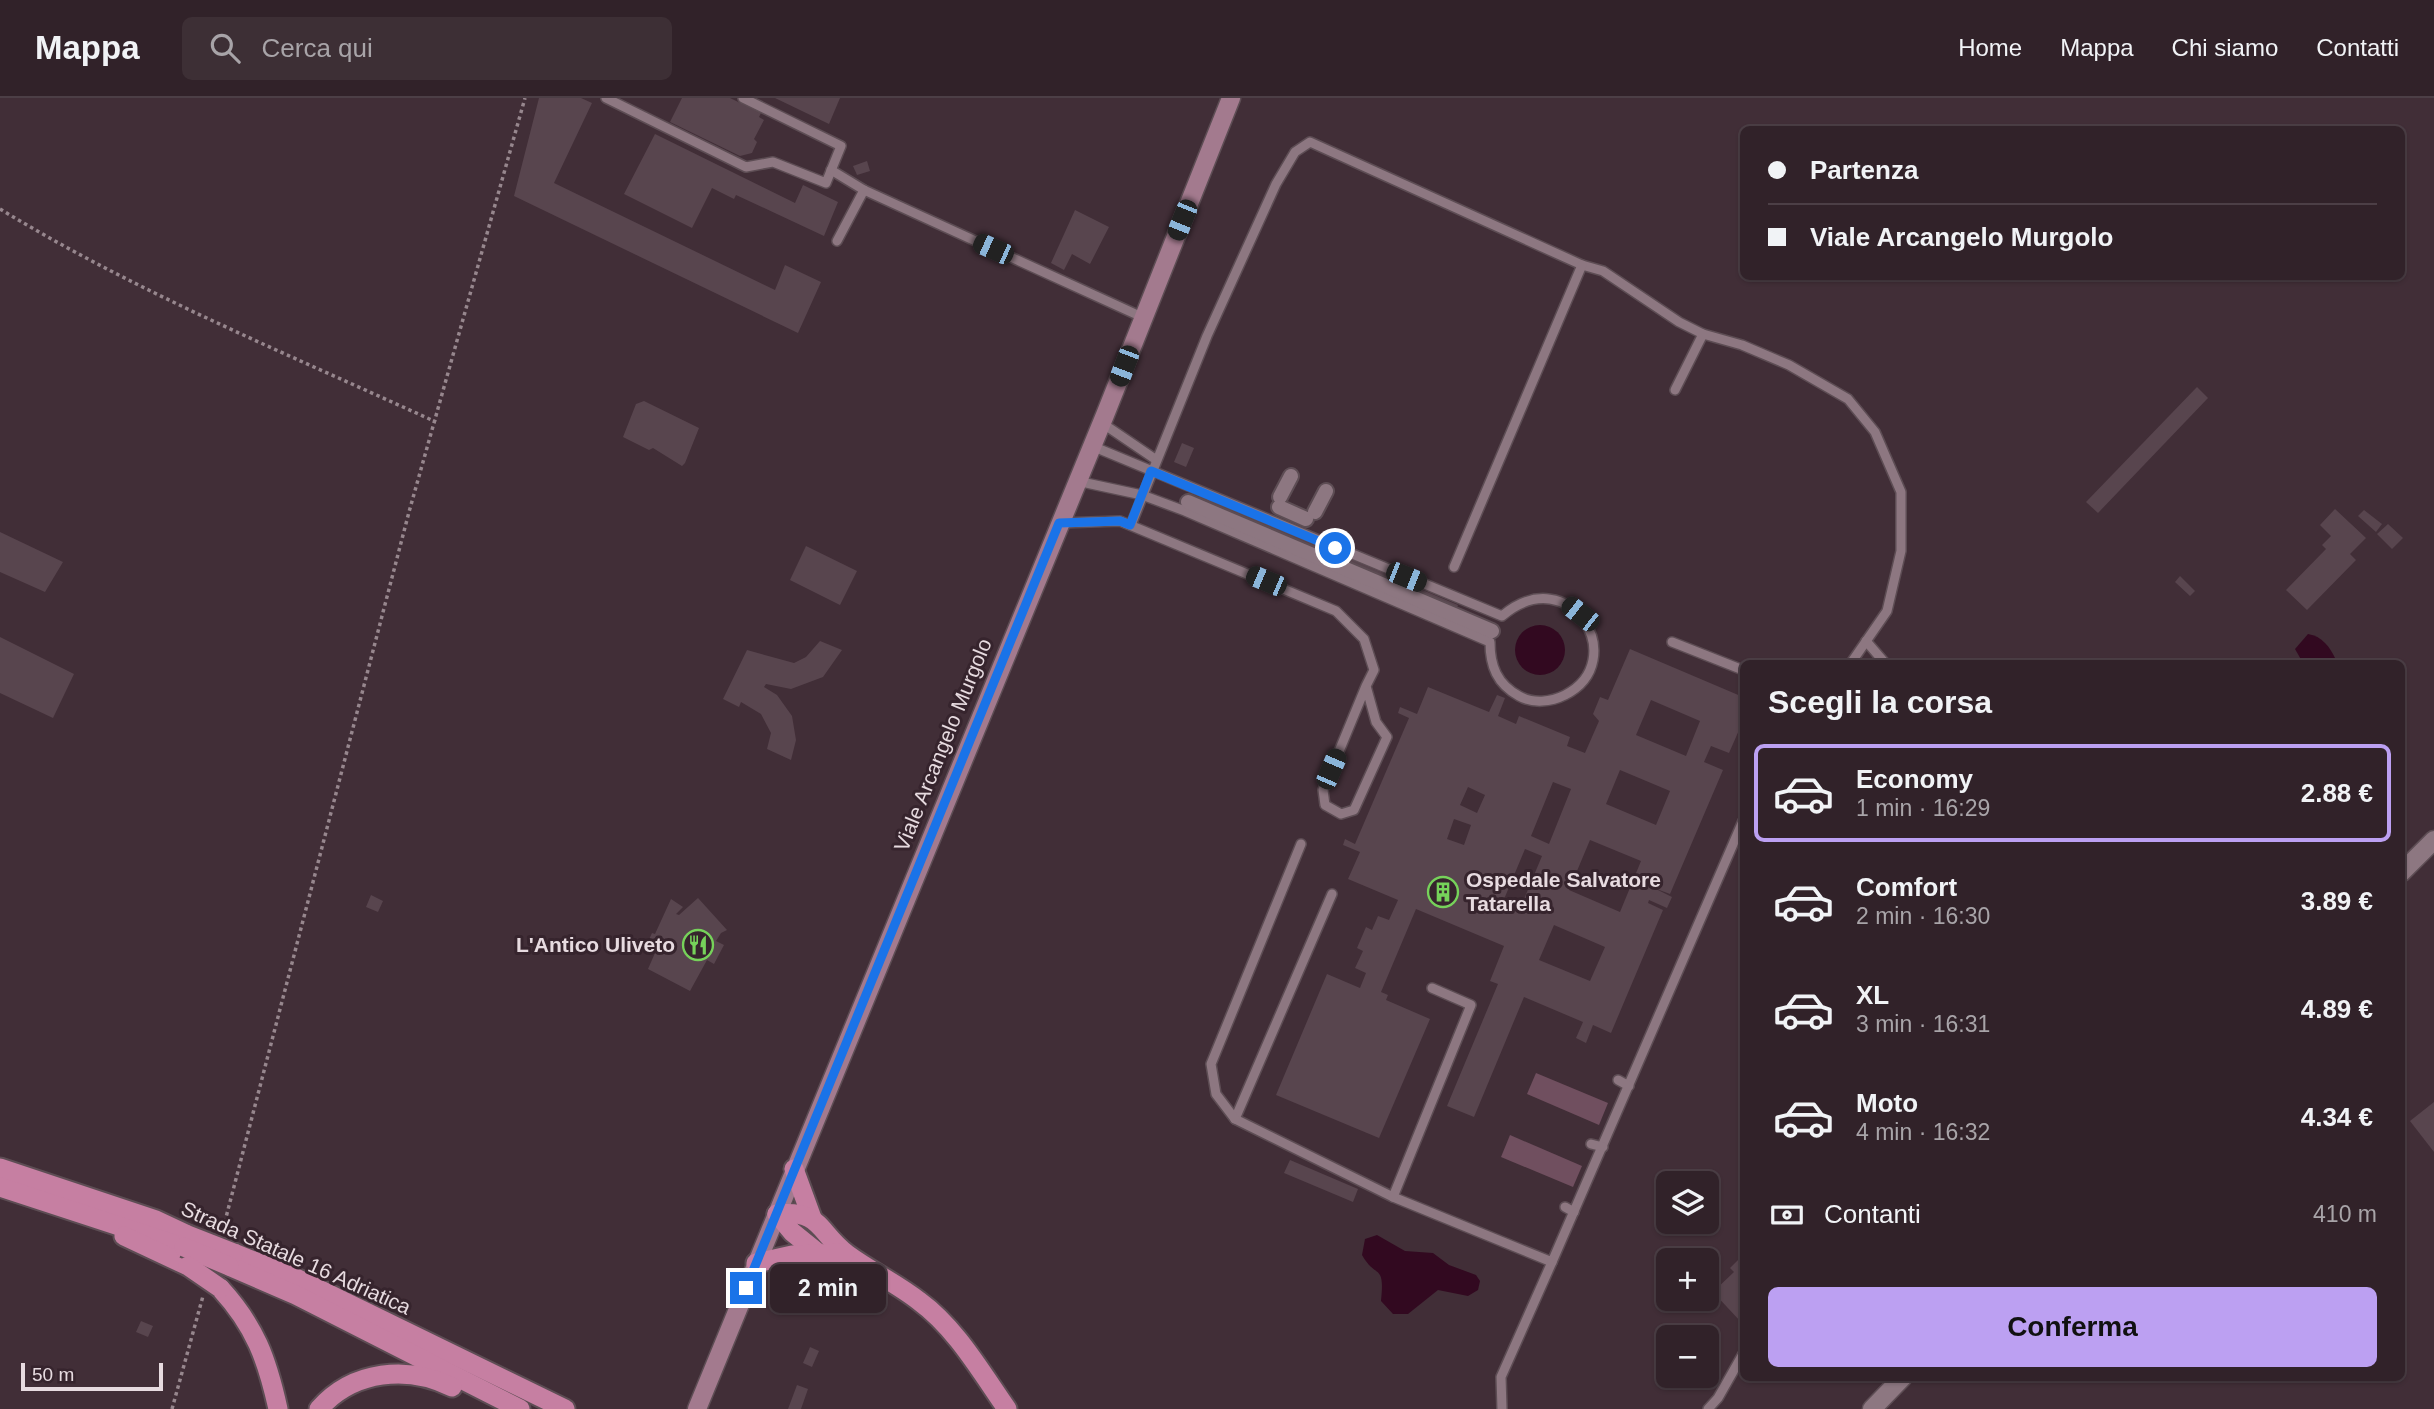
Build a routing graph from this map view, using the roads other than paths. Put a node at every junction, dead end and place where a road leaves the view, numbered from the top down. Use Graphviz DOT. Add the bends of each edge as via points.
graph roads {
  1 [pos="606,98"];
  2 [pos="743,98"];
  3 [pos="1231,98"];
  4 [pos="831,170"];
  5 [pos="864,190"];
  6 [pos="837,242"];
  7 [pos="1583,265"];
  8 [pos="1142,317"];
  9 [pos="1703,334"];
  10 [pos="1675,390"];
  11 [pos="1101,423"];
  12 [pos="1092,446"];
  13 [pos="1155,459"];
  14 [pos="1151,471"];
  15 [pos="1290,476"];
  16 [pos="1077,481"];
  17 [pos="1326,491"];
  18 [pos="1142,495"];
  19 [pos="1188,502"];
  20 [pos="1059,523"];
  21 [pos="1130,525"];
  22 [pos="1284,535"];
  23 [pos="1454,567"];
  24 [pos="1492,631"];
  25 [pos="1866,641"];
  26 [pos="1672,642"];
  27 [pos="1852,660"];
  28 [pos="1882,660"];
  29 [pos="1740,669"];
  30 [pos="1366,686"];
  31 [pos="1740,828"];
  32 [pos="2434,840"];
  33 [pos="1301,844"];
  34 [pos="2405,869"];
  35 [pos="1332,894"];
  36 [pos="1432,988"];
  37 [pos="1618,1080"];
  38 [pos="1629,1086"];
  39 [pos="1235,1119"];
  40 [pos="1591,1144"];
  41 [pos="1603,1147"];
  42 [pos="0,1168"];
  43 [pos="794,1169"];
  44 [pos="0,1186"];
  45 [pos="1393,1197"];
  46 [pos="1564,1207"];
  47 [pos="1574,1212"];
  48 [pos="777,1214"];
  49 [pos="812,1218"];
  50 [pos="186,1249"];
  51 [pos="818,1253"];
  52 [pos="845,1253"];
  53 [pos="232,1260"];
  54 [pos="1552,1262"];
  55 [pos="756,1264"];
  56 [pos="1740,1359"];
  57 [pos="1899,1381"];
  58 [pos="278,1409"];
  59 [pos="319,1409"];
  60 [pos="497,1409"];
  61 [pos="520,1409"];
  62 [pos="565,1409"];
  63 [pos="697,1409"];
  64 [pos="1007,1409"];
  65 [pos="1502,1409"];
  66 [pos="1708,1409"];
  67 [pos="1872,1409"];
  1 -- 4 [label="lane" via="746,167 773,162 826,183"];
  2 -- 4 [label="lane" via="841,146"];
  3 -- 8 [label="main road, Viale Arcangelo Murgolo"];
  4 -- 5 [label="lane"];
  5 -- 6 [label="lane"];
  5 -- 8 [label="lane"];
  7 -- 9 [label="lane" via="1603,271"];
  7 -- 13 [label="lane" via="1310,142 1295,152 1276,184"];
  7 -- 23 [label="lane"];
  8 -- 11 [label="main road, Viale Arcangelo Murgolo"];
  9 -- 10 [label="lane"];
  9 -- 25 [label="lane" via="1742,345 1822,384 1848,399 1875,432 1901,492 1901,551 1887,611"];
  11 -- 12 [label="main road, Viale Arcangelo Murgolo"];
  11 -- 13 [label="lane"];
  12 -- 14 [label="lane"];
  12 -- 16 [label="main road, Viale Arcangelo Murgolo"];
  13 -- 14 [label="lane"];
  14 -- 18 [label="lane"];
  14 -- 22 [label="lane"];
  15 -- 17 [label="street" via="1279,502 1311,516"];
  16 -- 18 [label="lane"];
  16 -- 20 [label="main road, Viale Arcangelo Murgolo"];
  18 -- 21 [label="lane"];
  18 -- 22 [label="lane" via="1490,642 1497,676 1523,698 1540,702 1558,699 1573,691 1592,663 1590,628 1566,603 1532,598 1502,615"];
  19 -- 22 [label="street"];
  20 -- 21 [label="lane" via="1120,521"];
  20 -- 43 [label="main road, Viale Arcangelo Murgolo"];
  21 -- 30 [label="lane" via="1336,611 1364,639 1374,670"];
  22 -- 24 [label="street"];
  25 -- 27 [label="lane"];
  25 -- 28 [label="lane"];
  26 -- 29 [label="lane"];
  30 -- 30 [label="lane" via="1323,790 1325,805 1341,814 1354,810 1387,737 1376,722"];
  31 -- 38 [label="lane"];
  32 -- 34 [label="street"];
  33 -- 39 [label="lane" via="1210,1064 1216,1094"];
  35 -- 39 [label="lane"];
  36 -- 45 [label="lane" via="1471,1005"];
  37 -- 38 [label="lane"];
  38 -- 41 [label="lane"];
  39 -- 45 [label="lane"];
  40 -- 41 [label="lane"];
  41 -- 47 [label="lane"];
  42 -- 50 [label="highway, Strada Statale 16 Adriatica" via="156,1220"];
  43 -- 48 [label="main road, Viale Arcangelo Murgolo"];
  43 -- 49 [label="highway"];
  44 -- 50 [label="highway"];
  45 -- 54 [label="lane"];
  46 -- 47 [label="lane"];
  47 -- 54 [label="lane"];
  48 -- 49 [label="highway" via="799,1212"];
  48 -- 51 [label="highway"];
  48 -- 55 [label="main road, Viale Arcangelo Murgolo"];
  49 -- 52 [label="highway"];
  50 -- 53 [label="highway, Strada Statale 16 Adriatica, bridge"];
  50 -- 58 [label="highway, bridge" via="213,1286 244,1314 260,1344"];
  51 -- 52 [label="highway"];
  51 -- 55 [label="highway"];
  52 -- 64 [label="highway" via="922,1302 956,1337"];
  53 -- 61 [label="highway, Strada Statale 16 Adriatica"];
  53 -- 62 [label="highway, Strada Statale 16 Adriatica" via="296,1278"];
  54 -- 65 [label="lane" via="1501,1377"];
  55 -- 63 [label="main road, Viale Arcangelo Murgolo"];
  56 -- 66 [label="lane"];
  57 -- 67 [label="street"];
  59 -- 60 [label="highway" via="346,1387 389,1372 440,1381"];
}
